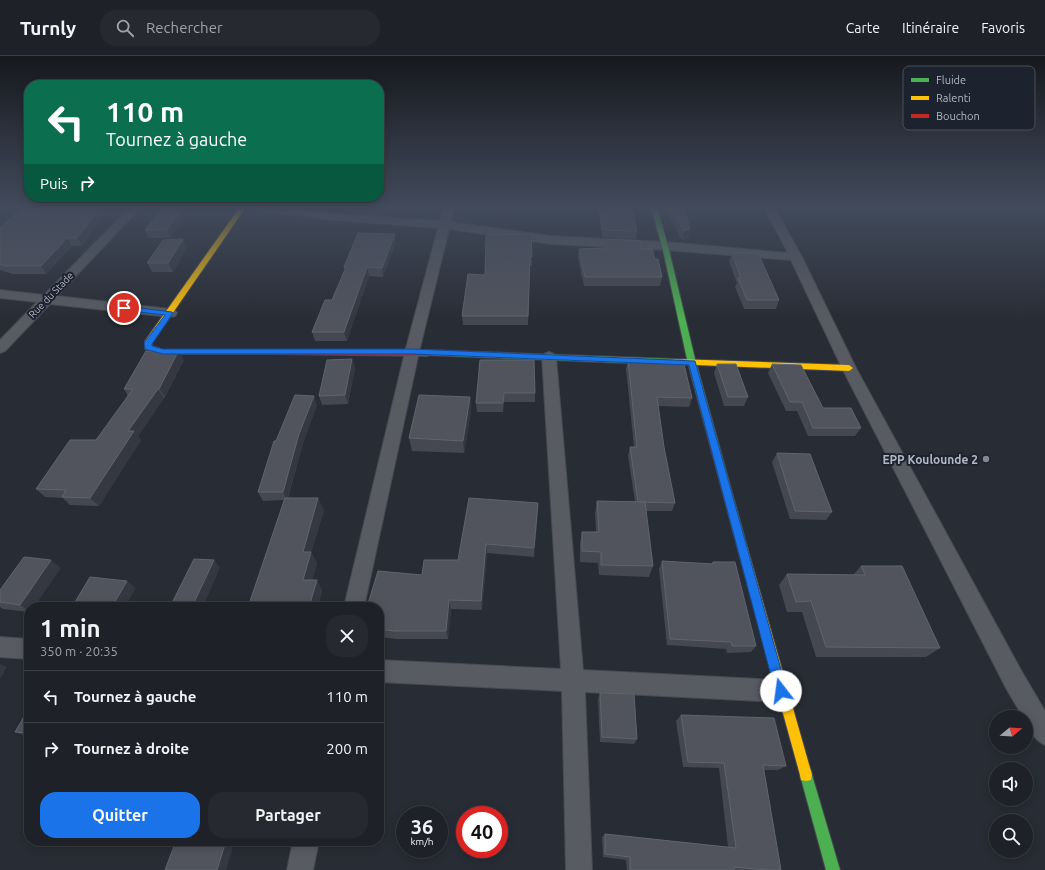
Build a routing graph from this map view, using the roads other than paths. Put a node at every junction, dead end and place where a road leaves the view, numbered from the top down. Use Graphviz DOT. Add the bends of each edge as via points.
graph roads {
  1 [pos="100,245"];
  2 [pos="217,245"];
  3 [pos="440,245"];
  4 [pos="647,245"];
  5 [pos="790,245"];
  6 [pos="666,246"];
  7 [pos="796,257"];
  8 [pos="0,294"];
  9 [pos="47,300"];
  10 [pos="170,313"];
  11 [pos="0,348"];
  12 [pos="412,352"];
  13 [pos="549,357"];
  14 [pos="692,363"];
  15 [pos="849,368"];
  16 [pos="355,602"];
  17 [pos="0,647"];
  18 [pos="24,649"];
  19 [pos="384,671"];
  20 [pos="573,680"];
  21 [pos="781,691"];
  22 [pos="1045,733"];
  23 [pos="305,846"];
  24 [pos="300,870"];
  25 [pos="579,870"];
  26 [pos="833,870"];
  1 -- 9 [label="street, Rue du Stade"];
  2 -- 10 [label="street"];
  3 -- 12 [label="street"];
  4 -- 6 [label="street"];
  5 -- 7 [label="street"];
  6 -- 7 [label="street"];
  6 -- 14 [label="street"];
  7 -- 15 [label="street"];
  8 -- 9 [label="street"];
  9 -- 10 [label="street"];
  9 -- 11 [label="street, Rue du Stade"];
  10 -- 12 [label="street" via="148,343 148,347 163,352"];
  12 -- 13 [label="street"];
  12 -- 16 [label="street"];
  13 -- 14 [label="street"];
  13 -- 20 [label="street"];
  14 -- 15 [label="street"];
  14 -- 21 [label="street"];
  15 -- 22 [label="street"];
  17 -- 18 [label="street"];
  19 -- 20 [label="street"];
  20 -- 21 [label="street"];
  20 -- 25 [label="street"];
  21 -- 26 [label="street"];
  23 -- 24 [label="street"];
}
